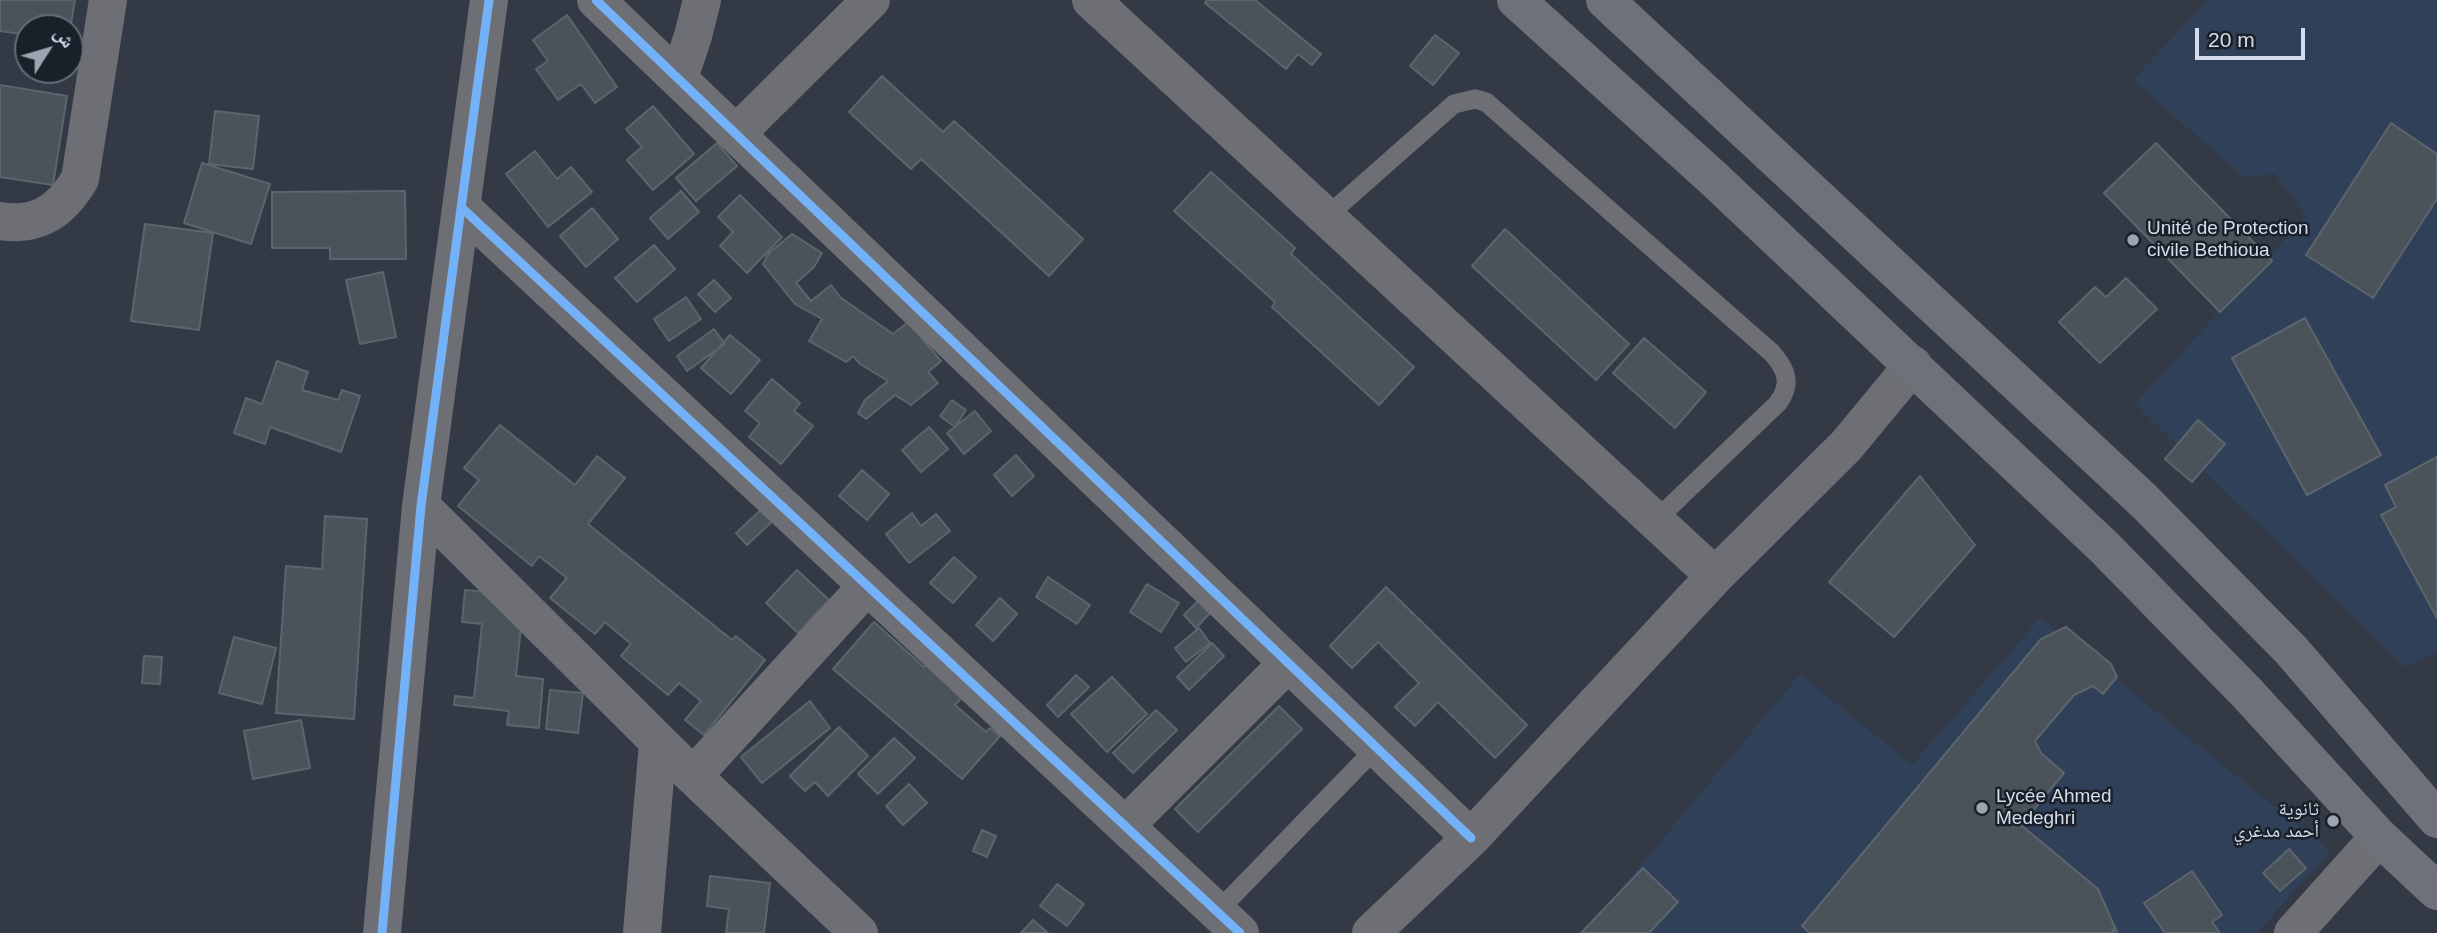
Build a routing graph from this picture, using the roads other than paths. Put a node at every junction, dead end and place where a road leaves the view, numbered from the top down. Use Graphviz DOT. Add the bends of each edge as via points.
graph roads {
  1 [pos="108,0"];
  2 [pos="489,0"];
  3 [pos="596,0"];
  4 [pos="702,0"];
  5 [pos="871,0"];
  6 [pos="1091,0"];
  7 [pos="1516,0"];
  8 [pos="1605,0"];
  9 [pos="678,78"];
  10 [pos="736,134"];
  11 [pos="462,208"];
  12 [pos="1326,217"];
  13 [pos="0,221"];
  14 [pos="1913,365"];
  15 [pos="421,506"];
  16 [pos="1656,520"];
  17 [pos="1715,576"];
  18 [pos="867,586"];
  19 [pos="1288,663"];
  20 [pos="659,742"];
  21 [pos="1377,747"];
  22 [pos="693,776"];
  23 [pos="2437,819"];
  24 [pos="1125,826"];
  25 [pos="2379,837"];
  26 [pos="1471,838"];
  27 [pos="2437,891"];
  28 [pos="1228,922"];
  29 [pos="382,933"];
  30 [pos="642,933"];
  31 [pos="859,933"];
  32 [pos="1371,933"];
  33 [pos="2293,933"];
  1 -- 13 [label="street" via="80,179 68,199 51,213 29,222"];
  2 -- 11 [label="street"];
  3 -- 9 [label="street"];
  4 -- 9 [label="street"];
  5 -- 10 [label="street"];
  6 -- 12 [label="street"];
  7 -- 14 [label="main road"];
  8 -- 23 [label="main road" via="2144,501 2291,650"];
  9 -- 10 [label="street"];
  10 -- 19 [label="street"];
  11 -- 15 [label="street"];
  11 -- 18 [label="street"];
  12 -- 16 [label="street"];
  12 -- 16 [label="lane" via="1454,104 1464,99 1486,102 1772,354 1786,372 1785,394"];
  14 -- 17 [label="street" via="1846,446"];
  14 -- 25 [label="main road" via="2104,547"];
  15 -- 20 [label="street"];
  15 -- 29 [label="street"];
  16 -- 17 [label="street"];
  17 -- 26 [label="street"];
  18 -- 22 [label="street"];
  18 -- 24 [label="street"];
  19 -- 21 [label="street"];
  19 -- 24 [label="street"];
  20 -- 22 [label="street"];
  20 -- 30 [label="street"];
  21 -- 26 [label="street"];
  21 -- 28 [label="lane"];
  22 -- 31 [label="street"];
  24 -- 28 [label="street"];
  25 -- 27 [label="main road"];
  25 -- 33 [label="street"];
  26 -- 32 [label="street"];
}
